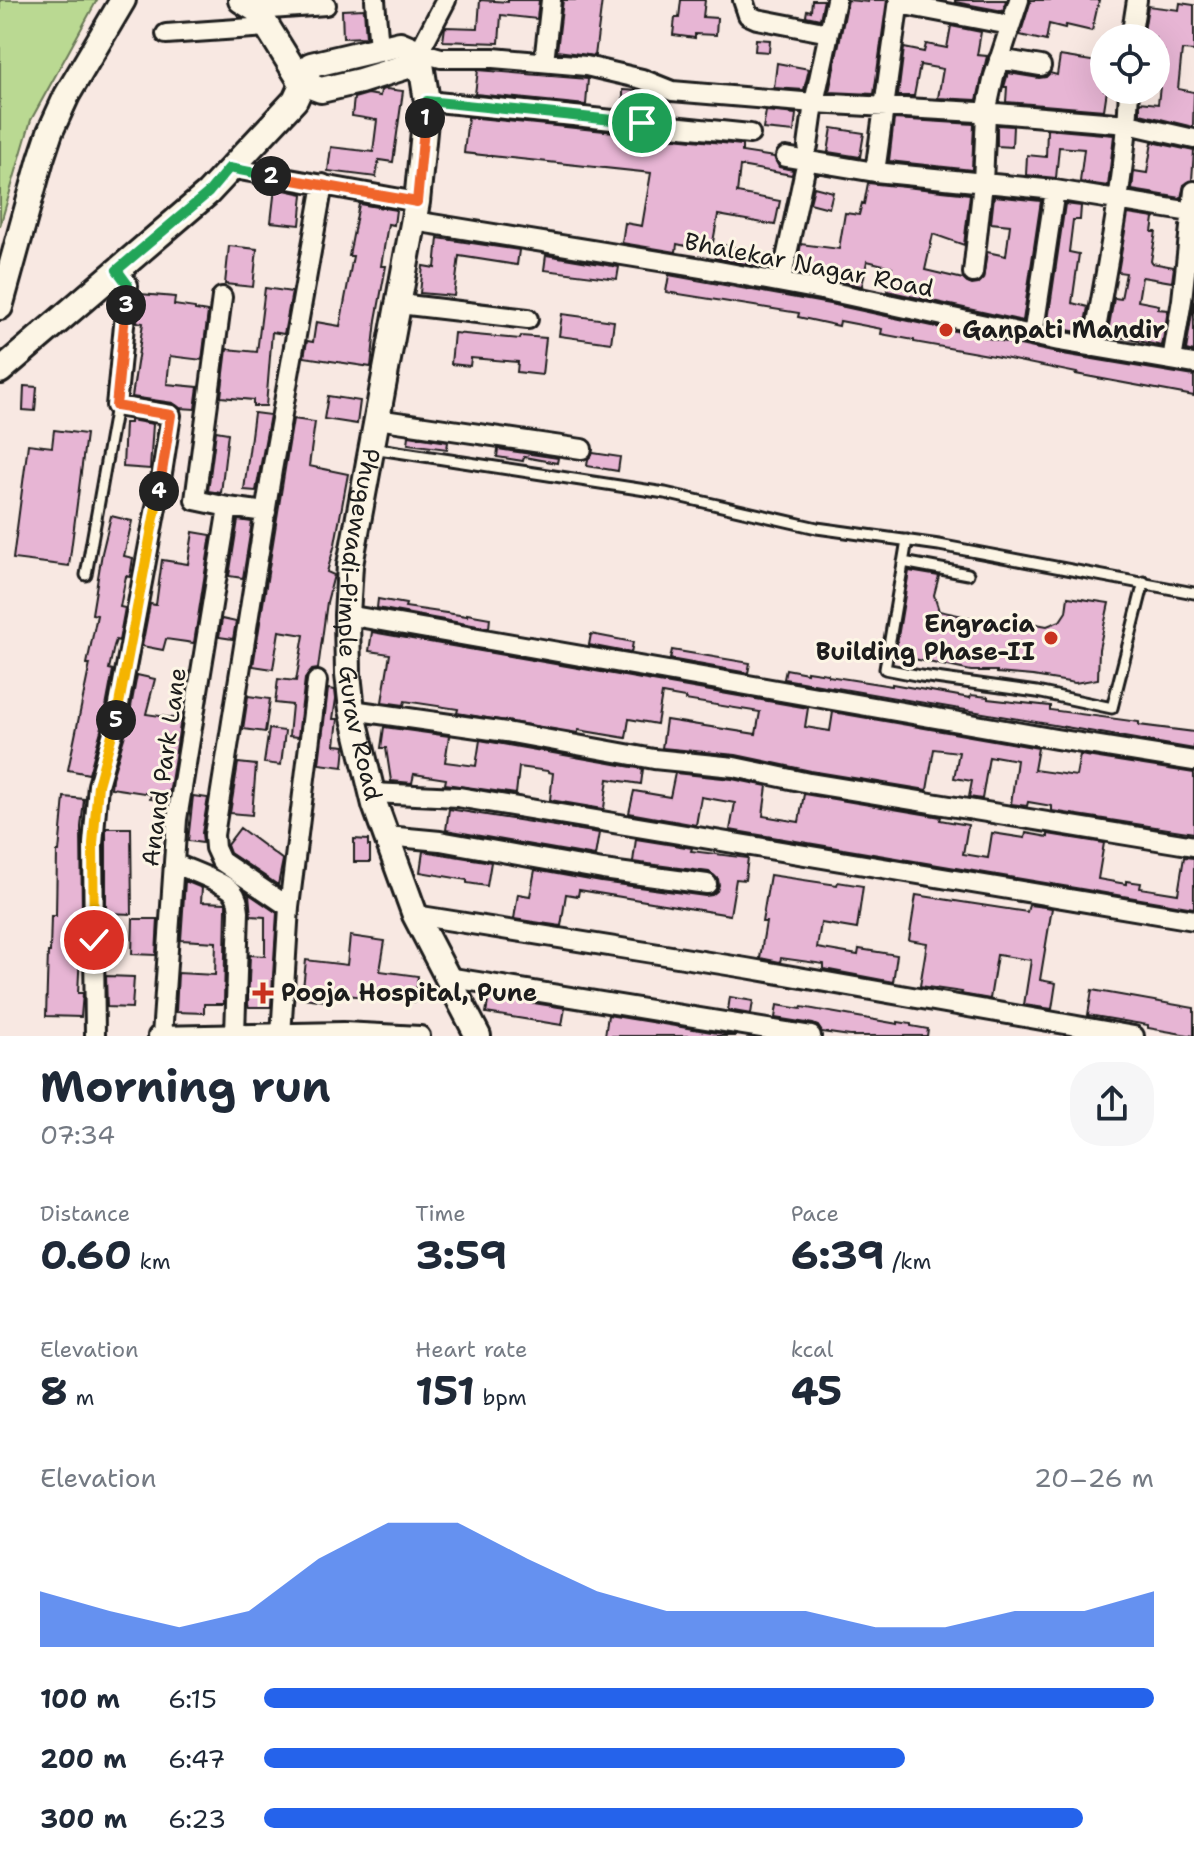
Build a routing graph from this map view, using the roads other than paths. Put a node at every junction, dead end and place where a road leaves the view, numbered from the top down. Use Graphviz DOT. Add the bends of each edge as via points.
graph roads {
  1 [pos="123,0"];
  2 [pos="375,0"];
  3 [pos="446,0"];
  4 [pos="551,0"];
  5 [pos="743,0"];
  6 [pos="836,0"];
  7 [pos="1019,0"];
  8 [pos="1137,0"];
  9 [pos="899,2"];
  10 [pos="326,5"];
  11 [pos="256,9"];
  12 [pos="1133,24"];
  13 [pos="1010,25"];
  14 [pos="829,33"];
  15 [pos="166,34"];
  16 [pos="379,48"];
  17 [pos="419,52"];
  18 [pos="999,59"];
  19 [pos="544,62"];
  20 [pos="1041,66"];
  21 [pos="302,83"];
  22 [pos="427,101"];
  23 [pos="814,103"];
  24 [pos="1129,104"];
  25 [pos="884,107"];
  26 [pos="986,113"];
  27 [pos="1128,124"];
  28 [pos="750,134"];
  29 [pos="1194,139"];
  30 [pos="808,153"];
  31 [pos="786,157"];
  32 [pos="229,168"];
  33 [pos="875,172"];
  34 [pos="983,183"];
  35 [pos="323,184"];
  36 [pos="1055,190"];
  37 [pos="1194,191"];
  38 [pos="1117,201"];
  39 [pos="416,212"];
  40 [pos="1191,212"];
  41 [pos="117,270"];
  42 [pos="973,273"];
  43 [pos="781,282"];
  44 [pos="222,297"];
  45 [pos="399,304"];
  46 [pos="0,307"];
  47 [pos="528,319"];
  48 [pos="1033,336"];
  49 [pos="1093,347"];
  50 [pos="1172,360"];
  51 [pos="1194,364"];
  52 [pos="0,371"];
  53 [pos="116,406"];
  54 [pos="377,419"];
  55 [pos="372,448"];
  56 [pos="582,449"];
  57 [pos="228,507"];
  58 [pos="266,512"];
  59 [pos="907,540"];
  60 [pos="903,562"];
  61 [pos="968,574"];
  62 [pos="86,575"];
  63 [pos="1144,582"];
  64 [pos="1194,593"];
  65 [pos="347,615"];
  66 [pos="317,681"];
  67 [pos="352,710"];
  68 [pos="1194,761"];
  69 [pos="372,793"];
  70 [pos="387,836"];
  71 [pos="1194,846"];
  72 [pos="174,863"];
  73 [pos="707,884"];
  74 [pos="289,907"];
  75 [pos="415,915"];
  76 [pos="1194,920"];
  77 [pos="447,977"];
  78 [pos="235,1034"];
  79 [pos="282,1035"];
  80 [pos="95,1036"];
  81 [pos="160,1036"];
  82 [pos="420,1036"];
  83 [pos="478,1036"];
  84 [pos="811,1036"];
  85 [pos="1134,1036"];
  1 -- 46 [label="street" via="50,132"];
  2 -- 16 [label="street"];
  3 -- 17 [label="street"];
  4 -- 19 [label="street"];
  5 -- 14 [label="street" via="748,15 757,19"];
  6 -- 14 [label="street"];
  7 -- 13 [label="street"];
  8 -- 12 [label="street"];
  9 -- 13 [label="street"];
  9 -- 25 [label="street"];
  10 -- 11 [label="street"];
  11 -- 15 [label="street"];
  11 -- 21 [label="street"];
  13 -- 18 [label="street"];
  14 -- 23 [label="street"];
  16 -- 17 [label="street" via="400,44"];
  16 -- 21 [label="street" via="311,65"];
  17 -- 19 [label="street" via="441,58"];
  17 -- 21 [label="street" via="411,65 360,81 321,90"];
  17 -- 22 [label="street, Phugewadi-Pimple Gurav Road"];
  18 -- 20 [label="street"];
  18 -- 26 [label="street"];
  19 -- 23 [label="street" via="586,66 672,91"];
  21 -- 32 [label="street" via="295,100"];
  22 -- 28 [label="street"];
  22 -- 39 [label="street, Phugewadi-Pimple Gurav Road"];
  23 -- 25 [label="street"];
  23 -- 30 [label="street"];
  24 -- 27 [label="street"];
  25 -- 26 [label="street"];
  25 -- 33 [label="street"];
  26 -- 27 [label="street"];
  26 -- 34 [label="street"];
  27 -- 29 [label="street"];
  27 -- 38 [label="street"];
  30 -- 31 [label="street"];
  30 -- 33 [label="street"];
  30 -- 43 [label="street"];
  32 -- 35 [label="street, Bhalekar Nagar Road"];
  32 -- 41 [label="street" via="208,193"];
  33 -- 34 [label="street"];
  34 -- 36 [label="street"];
  34 -- 42 [label="street"];
  35 -- 39 [label="street, Bhalekar Nagar Road"];
  35 -- 58 [label="street"];
  36 -- 38 [label="street"];
  36 -- 48 [label="street"];
  37 -- 40 [label="street"];
  38 -- 40 [label="street"];
  38 -- 49 [label="street"];
  39 -- 43 [label="street, Bhalekar Nagar Road"];
  39 -- 45 [label="street, Phugewadi-Pimple Gurav Road"];
  40 -- 50 [label="street"];
  41 -- 52 [label="street"];
  41 -- 53 [label="street" via="128,285"];
  43 -- 48 [label="street, Bhalekar Nagar Road"];
  44 -- 57 [label="street" via="195,500"];
  45 -- 47 [label="street"];
  45 -- 54 [label="street, Phugewadi-Pimple Gurav Road"];
  48 -- 49 [label="street, Bhalekar Nagar Road"];
  49 -- 50 [label="street, Bhalekar Nagar Road"];
  50 -- 51 [label="street, Bhalekar Nagar Road"];
  53 -- 62 [label="lane"];
  53 -- 80 [label="street" via="171,415 115,726 98,785 93,844"];
  54 -- 55 [label="street, Phugewadi-Pimple Gurav Road"];
  54 -- 56 [label="street"];
  55 -- 59 [label="lane" via="665,493 817,528"];
  55 -- 65 [label="street, Phugewadi-Pimple Gurav Road" via="350,565"];
  57 -- 58 [label="street"];
  57 -- 72 [label="street, Anand Park Lane"];
  58 -- 74 [label="street" via="214,835 221,861"];
  59 -- 60 [label="lane"];
  59 -- 63 [label="lane"];
  60 -- 61 [label="lane"];
  60 -- 63 [label="lane" via="885,669 1112,708"];
  63 -- 64 [label="lane"];
  65 -- 67 [label="street, Phugewadi-Pimple Gurav Road"];
  65 -- 68 [label="street"];
  66 -- 74 [label="street"];
  67 -- 69 [label="street, Phugewadi-Pimple Gurav Road"];
  67 -- 71 [label="street" via="734,767"];
  69 -- 70 [label="street, Phugewadi-Pimple Gurav Road"];
  69 -- 76 [label="street" via="458,797"];
  70 -- 73 [label="street"];
  70 -- 75 [label="street, Phugewadi-Pimple Gurav Road"];
  72 -- 78 [label="street" via="224,885 238,900"];
  72 -- 81 [label="street, Anand Park Lane"];
  74 -- 79 [label="street"];
  75 -- 77 [label="street, Phugewadi-Pimple Gurav Road"];
  75 -- 85 [label="street"];
  77 -- 83 [label="street, Phugewadi-Pimple Gurav Road"];
  77 -- 84 [label="street"];
  78 -- 79 [label="street"];
  78 -- 81 [label="street"];
  79 -- 82 [label="street"];
}
